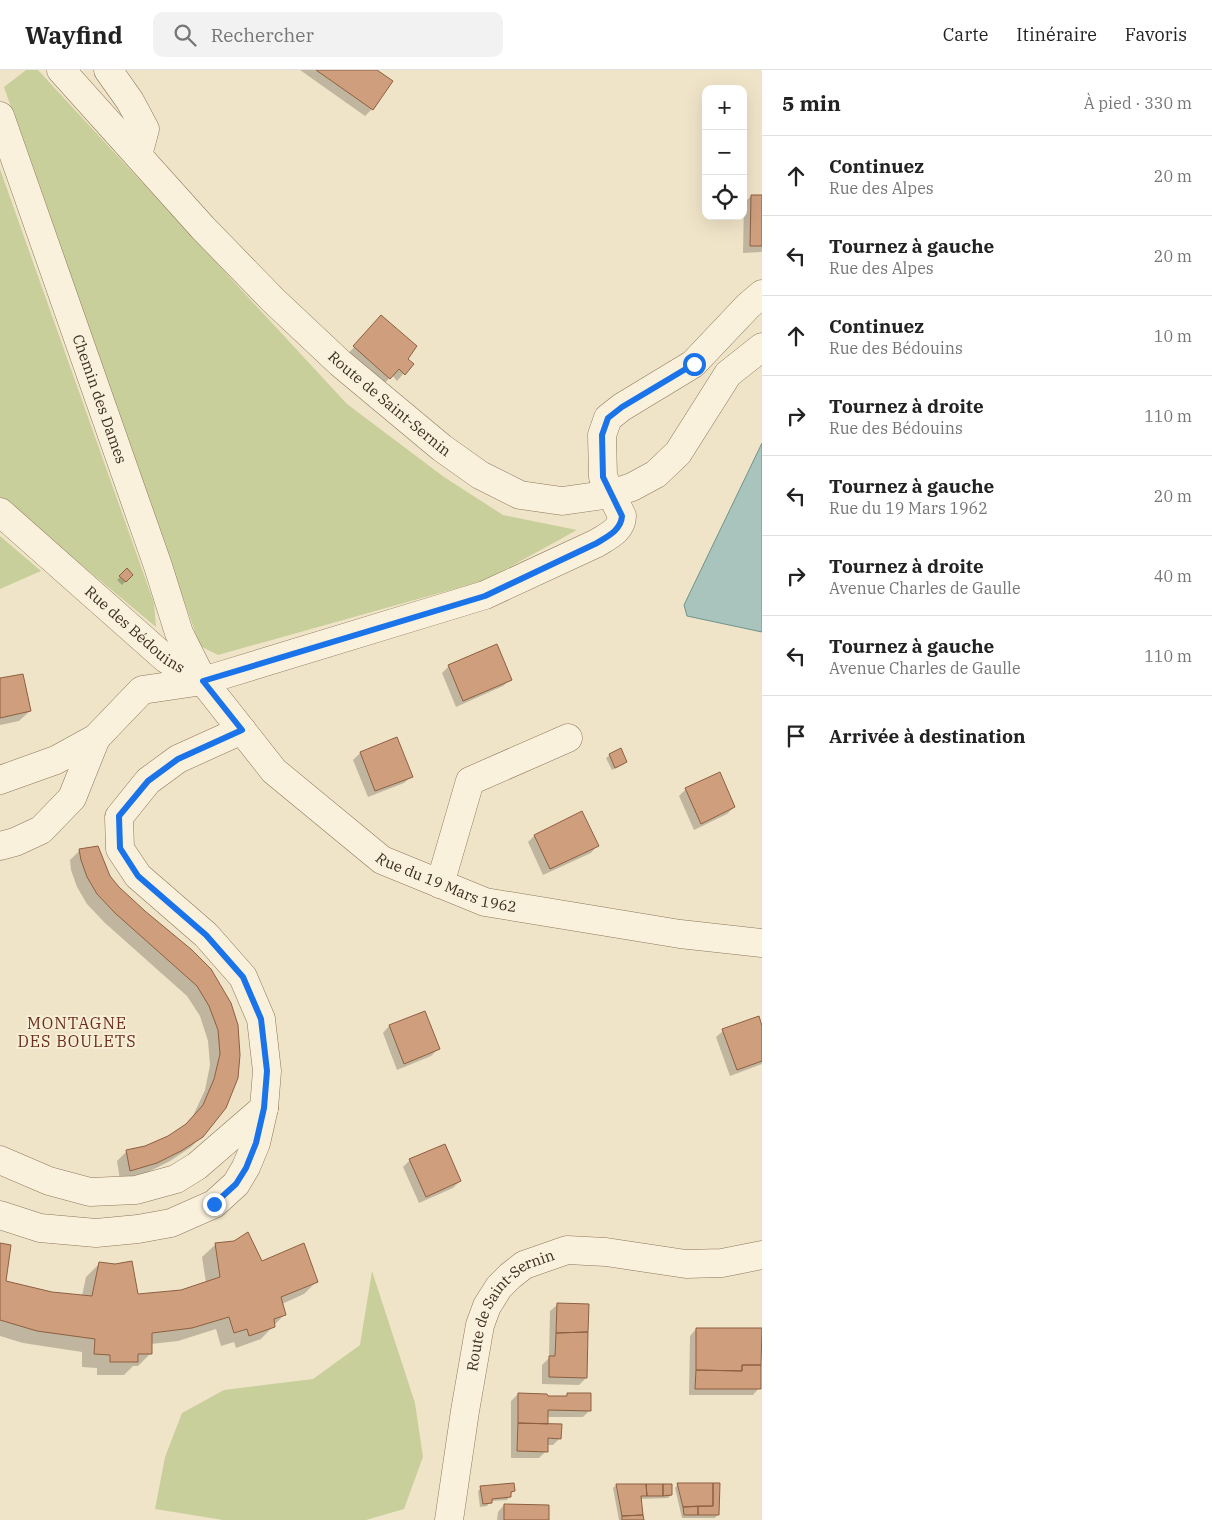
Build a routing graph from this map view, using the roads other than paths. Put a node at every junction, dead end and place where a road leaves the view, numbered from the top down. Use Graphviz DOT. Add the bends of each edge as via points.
graph roads {
  1 [pos="61,70"];
  2 [pos="108,70"];
  3 [pos="0,116"];
  4 [pos="138,155"];
  5 [pos="762,294"];
  6 [pos="762,347"];
  7 [pos="611,494"];
  8 [pos="0,512"];
  9 [pos="203,681"];
  10 [pos="242,730"];
  11 [pos="96,738"];
  12 [pos="568,738"];
  13 [pos="0,780"];
  14 [pos="0,846"];
  15 [pos="440,884"];
  16 [pos="762,943"];
  17 [pos="264,1108"];
  18 [pos="0,1160"];
  19 [pos="0,1215"];
  20 [pos="762,1255"];
  21 [pos="449,1520"];
  1 -- 4 [label="street, Route de Saint-Sernin"];
  2 -- 4 [label="street" via="145,129"];
  3 -- 9 [label="street, Chemin des Dames" via="179,633"];
  4 -- 7 [label="street, Route de Saint-Sernin" via="272,300 340,363 480,476 520,495 562,501"];
  5 -- 7 [label="street" via="694,364 608,418 602,435 602,458 603,477"];
  6 -- 7 [label="street, Route de Saint-Sernin" via="728,374 678,453 656,474"];
  7 -- 9 [label="street" via="622,516 622,522 614,533 485,596"];
  8 -- 9 [label="street, Rue des Bédouins" via="166,659"];
  9 -- 10 [label="street, Rue du 19 Mars 1962"];
  9 -- 11 [label="street" via="142,690"];
  10 -- 15 [label="street, Rue du 19 Mars 1962" via="274,771 382,860"];
  10 -- 17 [label="street" via="178,759 148,781 119,816 120,848 138,876 206,935 243,977 261,1019 267,1071"];
  11 -- 13 [label="street" via="56,760"];
  11 -- 14 [label="street" via="72,798 41,830"];
  12 -- 15 [label="street" via="470,781"];
  15 -- 16 [label="street, Rue du 19 Mars 1962" via="485,902 680,934"];
  17 -- 18 [label="street" via="197,1166 176,1179 136,1190 90,1192 49,1181"];
  17 -- 19 [label="street" via="256,1143 236,1184 214,1204 171,1223 96,1233 40,1228"];
  20 -- 21 [label="street, Route de Saint-Sernin" via="722,1263 686,1264 606,1252 567,1250 524,1265 510,1276 487,1306 480,1325"];
}
